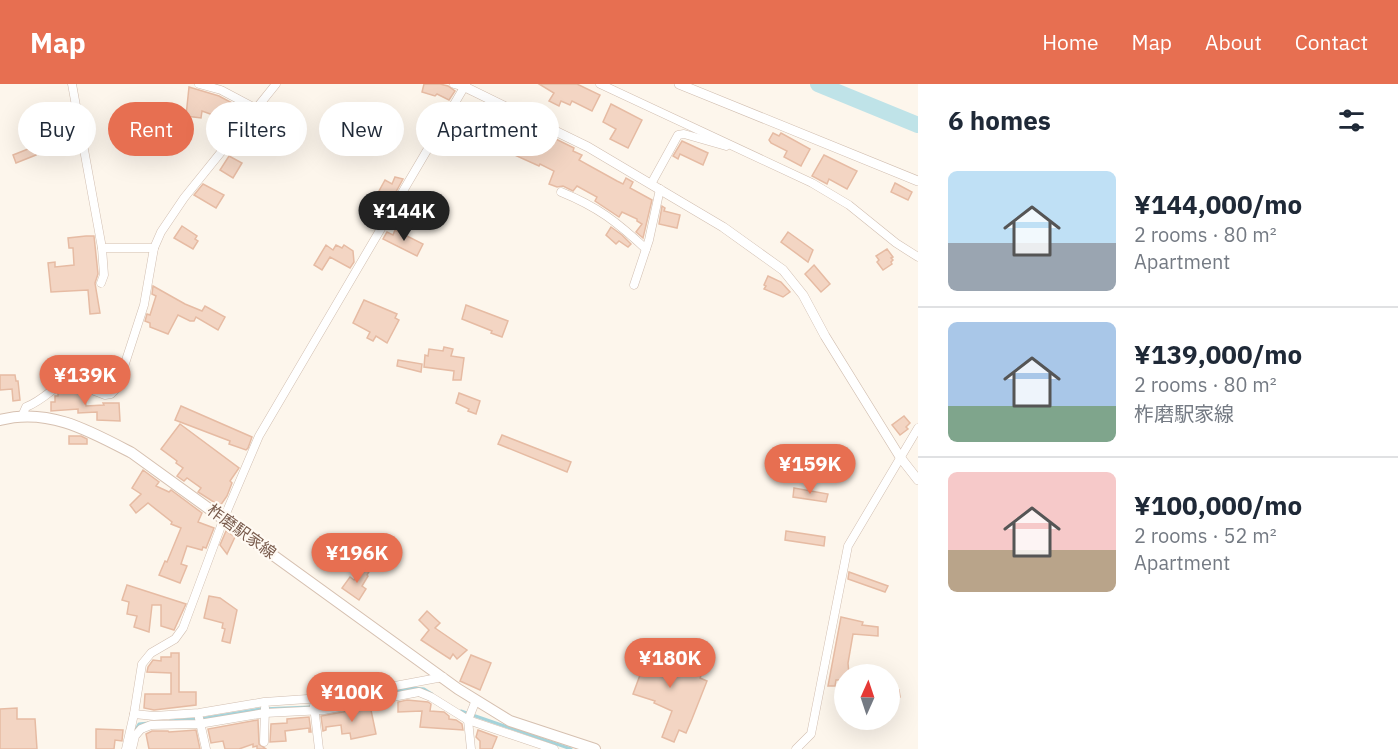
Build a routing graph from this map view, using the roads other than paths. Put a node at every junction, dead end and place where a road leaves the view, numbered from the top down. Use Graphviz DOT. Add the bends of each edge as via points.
graph roads {
  1 [pos="72,84"];
  2 [pos="199,84"];
  3 [pos="276,84"];
  4 [pos="454,84"];
  5 [pos="600,84"];
  6 [pos="679,84"];
  7 [pos="466,85"];
  8 [pos="244,102"];
  9 [pos="260,102"];
  10 [pos="730,144"];
  11 [pos="217,156"];
  12 [pos="918,181"];
  13 [pos="655,187"];
  14 [pos="561,192"];
  15 [pos="102,248"];
  16 [pos="154,248"];
  17 [pos="646,249"];
  18 [pos="918,257"];
  19 [pos="101,283"];
  20 [pos="634,285"];
  21 [pos="22,416"];
  22 [pos="0,420"];
  23 [pos="918,428"];
  24 [pos="900,458"];
  25 [pos="918,480"];
  26 [pos="224,518"];
  27 [pos="443,677"];
  28 [pos="313,699"];
  29 [pos="264,702"];
  30 [pos="473,703"];
  31 [pos="314,711"];
  32 [pos="199,713"];
  33 [pos="265,713"];
  34 [pos="134,714"];
  35 [pos="468,720"];
  36 [pos="199,724"];
  37 [pos="264,742"];
  38 [pos="126,749"];
  39 [pos="132,749"];
  40 [pos="206,749"];
  41 [pos="319,749"];
  42 [pos="471,749"];
  43 [pos="554,749"];
  44 [pos="595,749"];
  45 [pos="796,749"];
  1 -- 15 [label="street"];
  2 -- 8 [label="street"];
  3 -- 9 [label="street"];
  4 -- 7 [label="street"];
  5 -- 10 [label="street"];
  6 -- 12 [label="street"];
  7 -- 13 [label="street" via="588,147"];
  7 -- 26 [label="street" via="259,436"];
  10 -- 13 [label="street" via="678,135"];
  10 -- 18 [label="street" via="849,205"];
  11 -- 16 [label="street" via="184,198"];
  13 -- 17 [label="street"];
  13 -- 24 [label="street" via="723,227 783,270 803,295"];
  14 -- 17 [label="street" via="589,203 617,221"];
  15 -- 16 [label="street"];
  15 -- 19 [label="street"];
  16 -- 21 [label="street" via="144,305 117,388 105,395 66,380 26,407"];
  17 -- 20 [label="street"];
  21 -- 22 [label="main road, 柞磨駅家線"];
  21 -- 26 [label="main road, 柞磨駅家線" via="46,417 94,433 132,453"];
  23 -- 24 [label="street"];
  24 -- 25 [label="street"];
  24 -- 45 [label="street" via="849,546 811,734"];
  26 -- 27 [label="main road, 柞磨駅家線"];
  26 -- 34 [label="street" via="183,628 175,639 151,652 142,664"];
  27 -- 28 [label="street"];
  27 -- 30 [label="main road, 柞磨駅家線"];
  28 -- 29 [label="street"];
  28 -- 31 [label="street"];
  29 -- 32 [label="street"];
  29 -- 33 [label="street"];
  30 -- 35 [label="street"];
  30 -- 44 [label="main road, 柞磨駅家線" via="510,721"];
  31 -- 33 [label="street"];
  31 -- 35 [label="street" via="419,693"];
  31 -- 41 [label="street"];
  32 -- 34 [label="street"];
  32 -- 36 [label="street"];
  33 -- 36 [label="street"];
  33 -- 37 [label="street"];
  34 -- 38 [label="street"];
  35 -- 42 [label="street"];
  35 -- 43 [label="street"];
  36 -- 39 [label="street" via="152,725 141,729"];
  36 -- 40 [label="street"];
}
